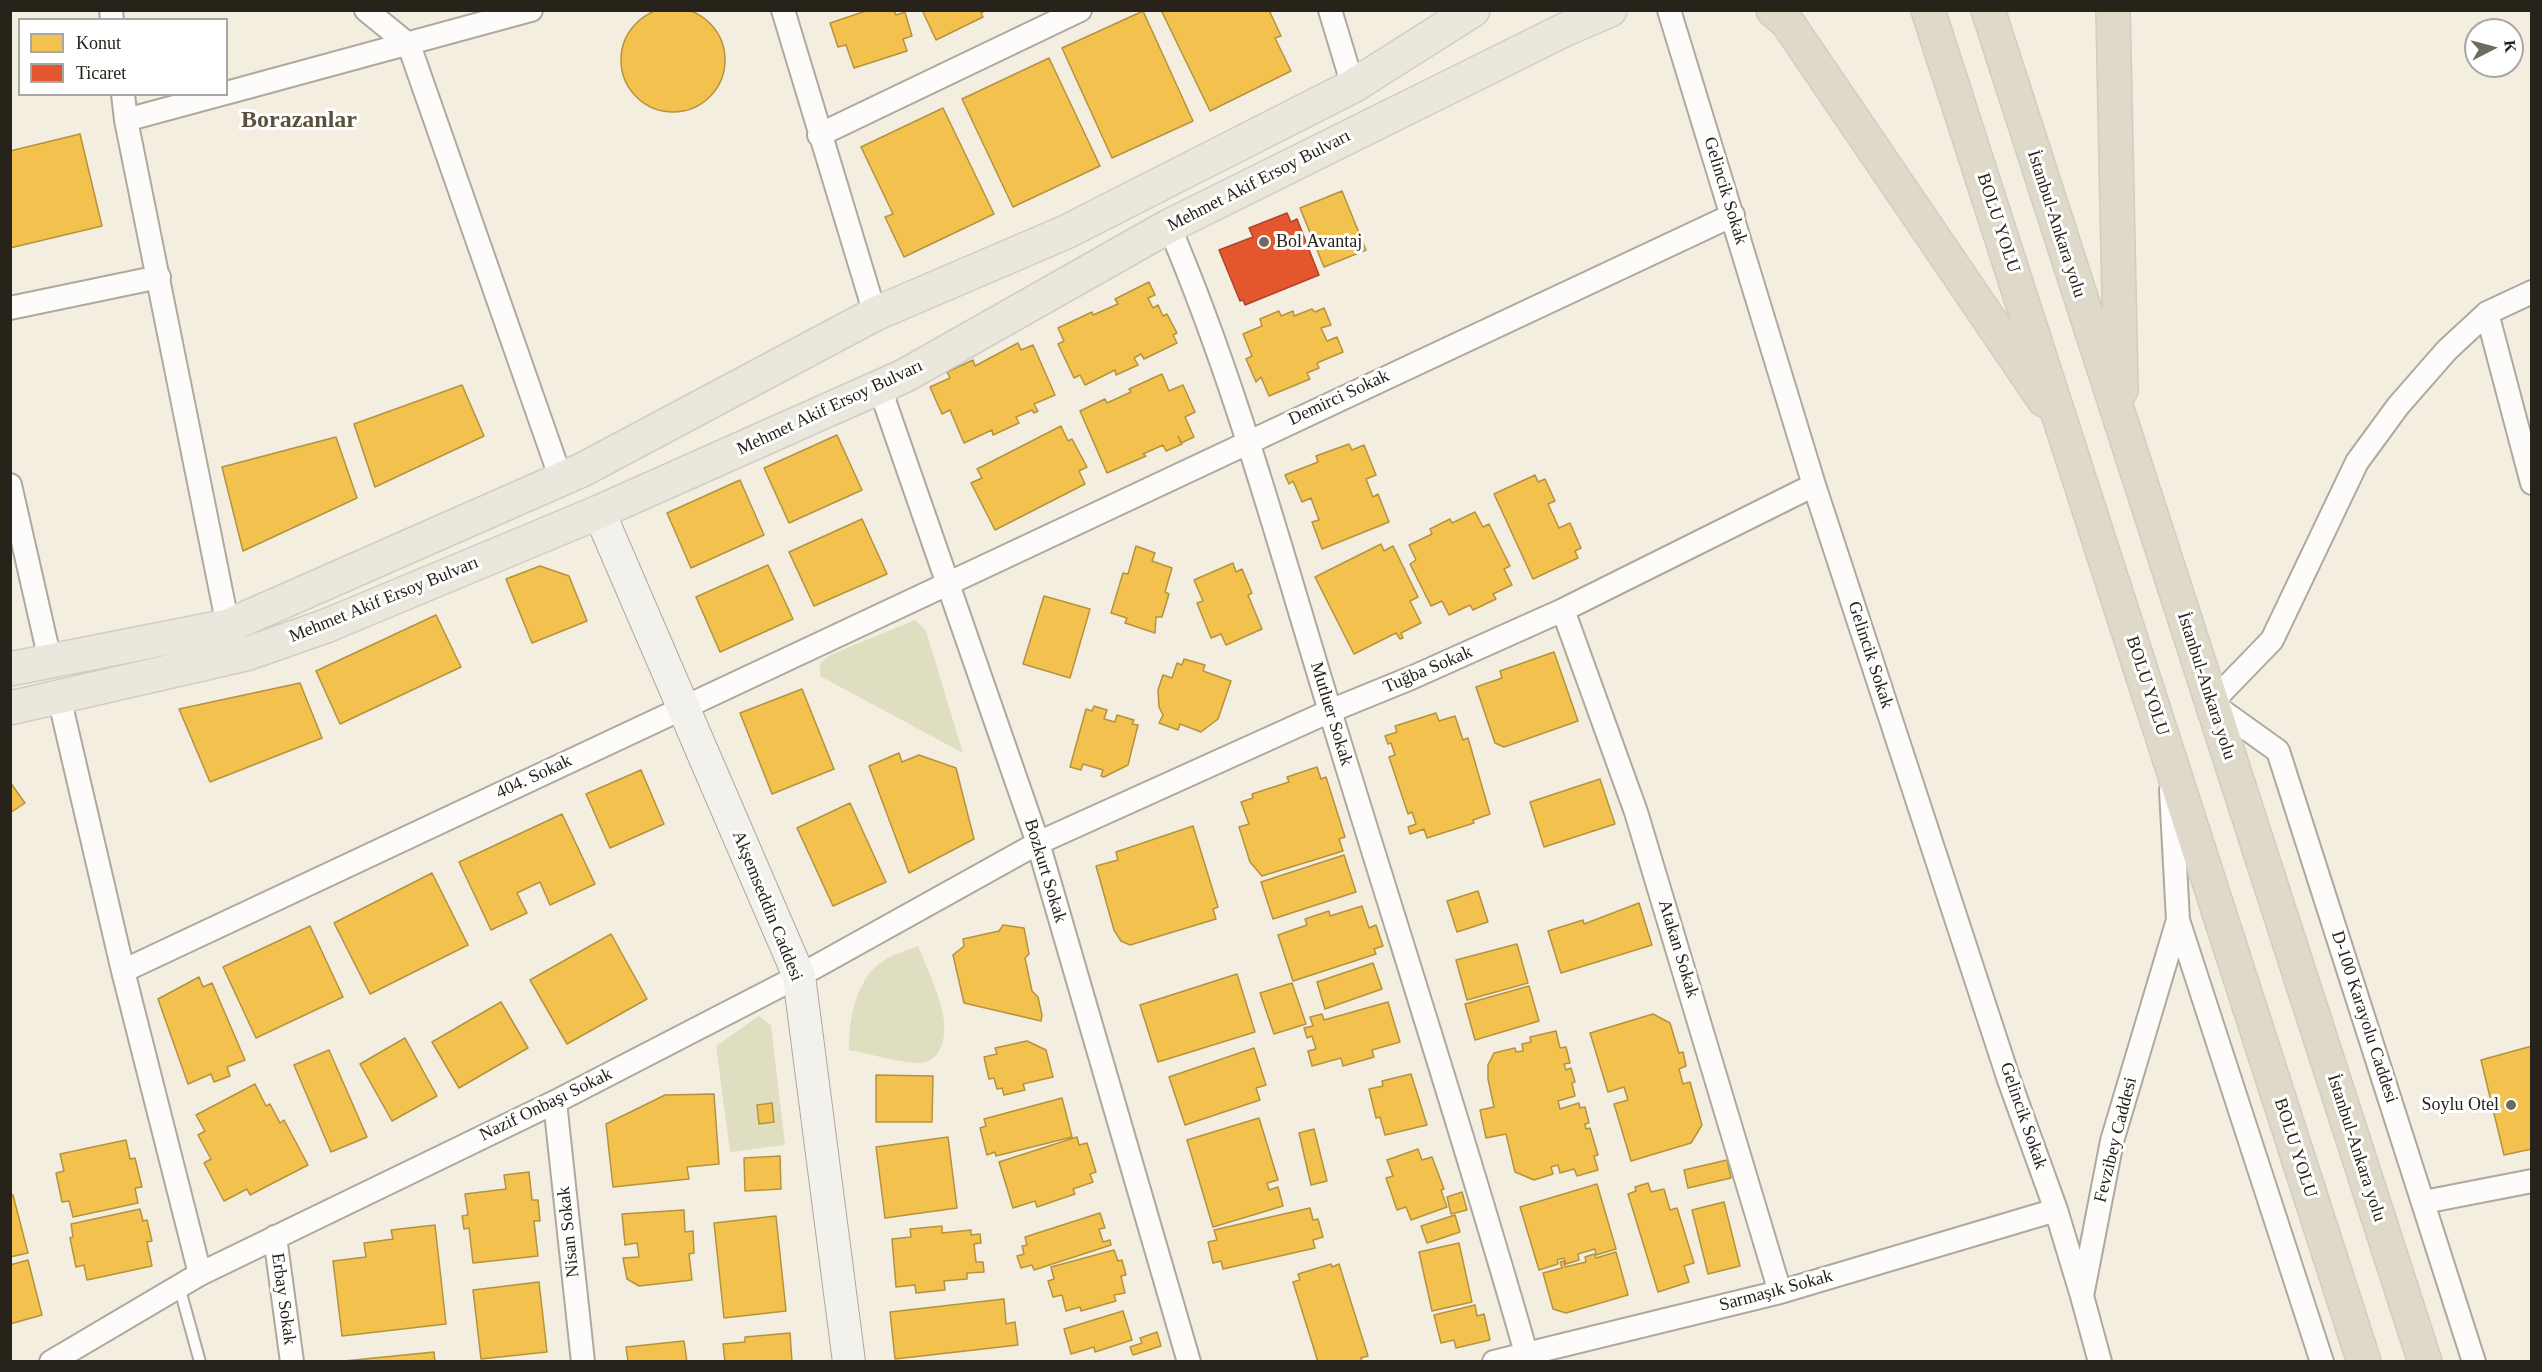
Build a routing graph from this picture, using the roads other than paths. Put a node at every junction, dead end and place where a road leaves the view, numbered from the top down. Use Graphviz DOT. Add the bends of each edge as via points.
graph roads {
  1 [pos="366,10"];
  2 [pos="531,10"];
  3 [pos="783,10"];
  4 [pos="1080,10"];
  5 [pos="1329,10"];
  6 [pos="1473,10"];
  7 [pos="1610,10"];
  8 [pos="1669,10"];
  9 [pos="1773,10"];
  10 [pos="1928,10"];
  11 [pos="1988,10"];
  12 [pos="2113,10"];
  13 [pos="1564,20"];
  14 [pos="409,45"];
  15 [pos="1353,86"];
  16 [pos="228,92"];
  17 [pos="123,96"];
  18 [pos="215,96"];
  19 [pos="126,120"];
  20 [pos="819,135"];
  21 [pos="1733,215"];
  22 [pos="1168,226"];
  23 [pos="159,277"];
  24 [pos="2532,292"];
  25 [pos="10,308"];
  26 [pos="2487,313"];
  27 [pos="875,314"];
  28 [pos="884,386"];
  29 [pos="2121,428"];
  30 [pos="2066,432"];
  31 [pos="1249,440"];
  32 [pos="561,479"];
  33 [pos="2532,483"];
  34 [pos="10,485"];
  35 [pos="1814,485"];
  36 [pos="599,512"];
  37 [pos="946,586"];
  38 [pos="1563,610"];
  39 [pos="228,626"];
  40 [pos="50,660"];
  41 [pos="10,669"];
  42 [pos="60,697"];
  43 [pos="2211,703"];
  44 [pos="682,707"];
  45 [pos="10,708"];
  46 [pos="1330,711"];
  47 [pos="2169,753"];
  48 [pos="1038,843"];
  49 [pos="2178,920"];
  50 [pos="123,971"];
  51 [pos="799,976"];
  52 [pos="555,1102"];
  53 [pos="2532,1181"];
  54 [pos="2424,1202"];
  55 [pos="2056,1210"];
  56 [pos="275,1237"];
  57 [pos="200,1274"];
  58 [pos="179,1286"];
  59 [pos="1780,1292"];
  60 [pos="2082,1296"];
  61 [pos="1526,1353"];
  62 [pos="51,1362"];
  63 [pos="200,1362"];
  64 [pos="292,1362"];
  65 [pos="583,1362"];
  66 [pos="849,1362"];
  67 [pos="1189,1362"];
  68 [pos="1494,1362"];
  69 [pos="2100,1362"];
  70 [pos="2322,1362"];
  71 [pos="2364,1362"];
  72 [pos="2425,1362"];
  73 [pos="2474,1362"];
  1 -- 14 [label="street"];
  2 -- 14 [label="street"];
  3 -- 20 [label="street"];
  4 -- 20 [label="street"];
  5 -- 15 [label="street"];
  6 -- 15 [label="main road, Mehmet Akif Ersoy Bulvarı"];
  7 -- 13 [label="main road, Mehmet Akif Ersoy Bulvarı"];
  8 -- 21 [label="street, Gelincik Sokak"];
  9 -- 30 [label="highway" via="1787,22"];
  10 -- 30 [label="highway, BOLU YOLU"];
  11 -- 29 [label="highway, İstanbul-Ankara yolu"];
  12 -- 29 [label="highway"];
  13 -- 22 [label="main road, Mehmet Akif Ersoy Bulvarı"];
  14 -- 16 [label="street"];
  14 -- 32 [label="street"];
  15 -- 27 [label="main road, Mehmet Akif Ersoy Bulvarı" via="1066,232"];
  17 -- 19 [label="street"];
  18 -- 19 [label="street"];
  19 -- 23 [label="street"];
  20 -- 27 [label="street"];
  21 -- 31 [label="street, Demirci Sokak"];
  21 -- 35 [label="street, Gelincik Sokak"];
  22 -- 28 [label="main road, Mehmet Akif Ersoy Bulvarı"];
  22 -- 31 [label="street, Mutluer Sokak"];
  23 -- 25 [label="street"];
  23 -- 39 [label="street"];
  24 -- 26 [label="street"];
  26 -- 33 [label="street"];
  26 -- 43 [label="street" via="2447,350 2398,406 2357,462 2272,640"];
  27 -- 32 [label="main road, Mehmet Akif Ersoy Bulvarı"];
  28 -- 36 [label="main road, Mehmet Akif Ersoy Bulvarı"];
  28 -- 37 [label="street, Bozkurt Sokak" via="885,403"];
  29 -- 43 [label="highway, İstanbul-Ankara yolu"];
  30 -- 47 [label="highway, BOLU YOLU"];
  31 -- 37 [label="street, Demirci Sokak"];
  31 -- 46 [label="street, Mutluer Sokak"];
  32 -- 39 [label="main road, Mehmet Akif Ersoy Bulvarı"];
  34 -- 40 [label="street"];
  35 -- 38 [label="street, Tuğba Sokak"];
  35 -- 55 [label="street, Gelincik Sokak" via="2009,1080"];
  36 -- 42 [label="main road, Mehmet Akif Ersoy Bulvarı" via="326,626 246,654"];
  36 -- 44 [label="main road, Akşemseddin Caddesi"];
  37 -- 44 [label="street, 404. Sokak"];
  37 -- 48 [label="street, Bozkurt Sokak"];
  38 -- 46 [label="street, Tuğba Sokak"];
  38 -- 59 [label="street, Atakan Sokak" via="1636,812"];
  39 -- 40 [label="main road, Mehmet Akif Ersoy Bulvarı"];
  40 -- 41 [label="main road, Mehmet Akif Ersoy Bulvarı"];
  42 -- 45 [label="main road, Mehmet Akif Ersoy Bulvarı"];
  42 -- 50 [label="street"];
  43 -- 54 [label="street, D-100 Karayolu Caddesi" via="2278,751"];
  43 -- 72 [label="highway, İstanbul-Ankara yolu"];
  44 -- 50 [label="street, 404. Sokak"];
  44 -- 51 [label="main road, Akşemseddin Caddesi"];
  46 -- 48 [label="street, Tuğba Sokak"];
  46 -- 61 [label="street, Mutluer Sokak" via="1484,1205"];
  47 -- 49 [label="street"];
  47 -- 71 [label="highway, BOLU YOLU"];
  48 -- 51 [label="street, Nazif Onbaşı Sokak"];
  48 -- 67 [label="street, Bozkurt Sokak"];
  49 -- 60 [label="street, Fevzibey Caddesi" via="2112,1141"];
  49 -- 70 [label="street"];
  50 -- 57 [label="street"];
  51 -- 52 [label="street, Nazif Onbaşı Sokak"];
  51 -- 66 [label="main road, Akşemseddin Caddesi"];
  52 -- 56 [label="street, Nazif Onbaşı Sokak"];
  52 -- 65 [label="street, Nisan Sokak"];
  53 -- 54 [label="street"];
  54 -- 73 [label="street, D-100 Karayolu Caddesi"];
  55 -- 59 [label="street, Sarmaşık Sokak"];
  55 -- 60 [label="street, Gelincik Sokak"];
  56 -- 57 [label="street, Nazif Onbaşı Sokak"];
  56 -- 64 [label="street, Erbay Sokak"];
  57 -- 58 [label="street, Nazif Onbaşı Sokak"];
  58 -- 62 [label="street, Nazif Onbaşı Sokak"];
  58 -- 63 [label="lane"];
  59 -- 61 [label="street, Sarmaşık Sokak"];
  60 -- 69 [label="street, Fevzibey Caddesi"];
  61 -- 68 [label="street, Sarmaşık Sokak"];
}
